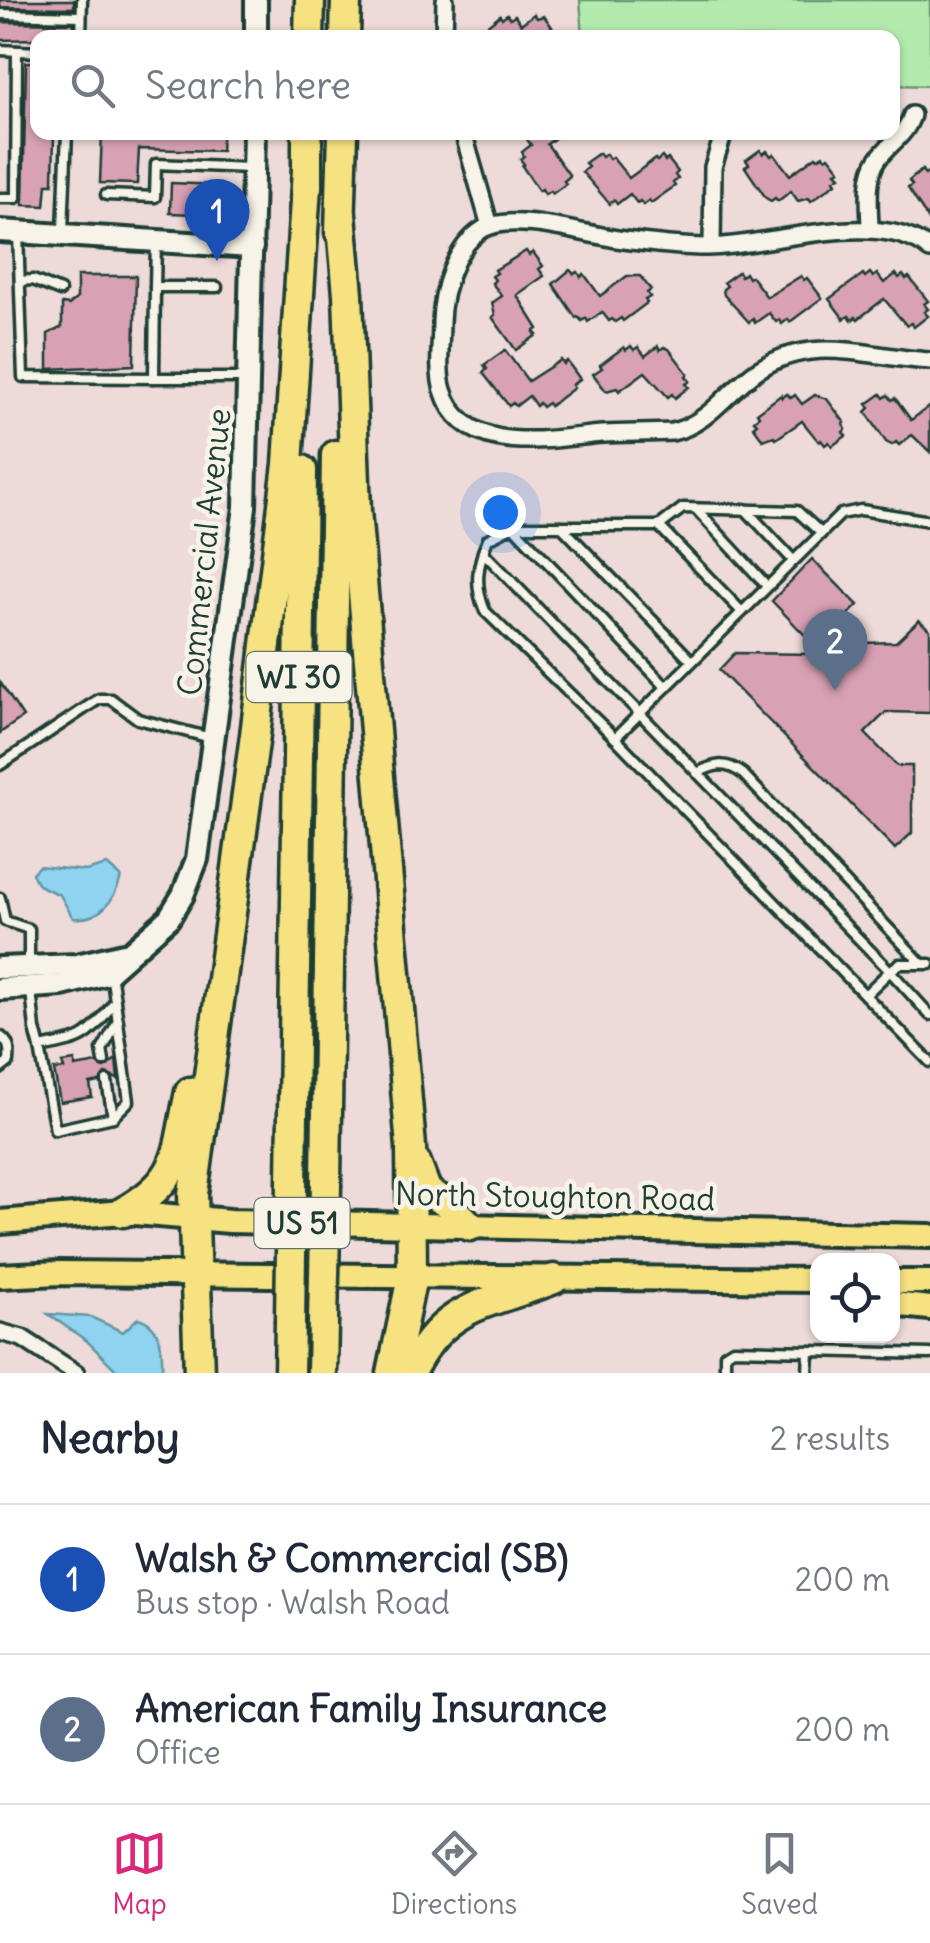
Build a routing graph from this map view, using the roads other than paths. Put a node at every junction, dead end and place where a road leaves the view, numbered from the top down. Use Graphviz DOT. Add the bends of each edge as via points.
graph roads {
  1 [pos="82,0"];
  2 [pos="256,0"];
  3 [pos="310,0"];
  4 [pos="346,0"];
  5 [pos="445,0"];
  6 [pos="0,14"];
  7 [pos="81,16"];
  8 [pos="81,30"];
  9 [pos="256,30"];
  10 [pos="309,30"];
  11 [pos="345,30"];
  12 [pos="444,30"];
  13 [pos="0,50"];
  14 [pos="17,50"];
  15 [pos="30,51"];
  16 [pos="912,115"];
  17 [pos="900,137"];
  18 [pos="67,140"];
  19 [pos="254,140"];
  20 [pos="308,140"];
  21 [pos="343,140"];
  22 [pos="464,140"];
  23 [pos="721,140"];
  24 [pos="897,140"];
  25 [pos="254,168"];
  26 [pos="307,170"];
  27 [pos="106,195"];
  28 [pos="0,198"];
  29 [pos="341,215"];
  30 [pos="490,226"];
  31 [pos="870,230"];
  32 [pos="9,231"];
  33 [pos="63,235"];
  34 [pos="156,242"];
  35 [pos="712,246"];
  36 [pos="252,248"];
  37 [pos="930,250"];
  38 [pos="20,281"];
  39 [pos="155,287"];
  40 [pos="217,288"];
  41 [pos="60,291"];
  42 [pos="930,362"];
  43 [pos="154,378"];
  44 [pos="250,378"];
  45 [pos="695,508"];
  46 [pos="745,509"];
  47 [pos="930,521"];
  48 [pos="513,526"];
  49 [pos="561,526"];
  50 [pos="659,526"];
  51 [pos="821,533"];
  52 [pos="483,552"];
  53 [pos="794,560"];
  54 [pos="767,586"];
  55 [pos="742,612"];
  56 [pos="692,661"];
  57 [pos="666,688"];
  58 [pos="639,714"];
  59 [pos="615,738"];
  60 [pos="215,739"];
  61 [pos="0,765"];
  62 [pos="697,773"];
  63 [pos="0,898"];
  64 [pos="225,944"];
  65 [pos="131,952"];
  66 [pos="926,964"];
  67 [pos="0,968"];
  68 [pos="110,971"];
  69 [pos="890,971"];
  70 [pos="30,977"];
  71 [pos="0,988"];
  72 [pos="865,995"];
  73 [pos="115,1001"];
  74 [pos="930,1015"];
  75 [pos="118,1022"];
  76 [pos="0,1036"];
  77 [pos="40,1048"];
  78 [pos="104,1061"];
  79 [pos="930,1062"];
  80 [pos="0,1069"];
  81 [pos="107,1081"];
  82 [pos="113,1118"];
  83 [pos="411,1147"];
  84 [pos="123,1212"];
  85 [pos="192,1218"];
  86 [pos="0,1222"];
  87 [pos="413,1225"];
  88 [pos="470,1226"];
  89 [pos="930,1236"];
  90 [pos="194,1274"];
  91 [pos="0,1276"];
  92 [pos="412,1277"];
  93 [pos="554,1278"];
  94 [pos="655,1278"];
  95 [pos="810,1280"];
  96 [pos="900,1282"];
  97 [pos="930,1282"];
  98 [pos="810,1295"];
  99 [pos="900,1305"];
  100 [pos="930,1308"];
  101 [pos="0,1332"];
  102 [pos="809,1351"];
  103 [pos="930,1354"];
  104 [pos="76,1373"];
  105 [pos="199,1373"];
  106 [pos="289,1373"];
  107 [pos="322,1373"];
  108 [pos="392,1373"];
  109 [pos="410,1373"];
  110 [pos="725,1373"];
  111 [pos="808,1373"];
  1 -- 7 [label="lane"];
  2 -- 9 [label="street"];
  3 -- 10 [label="highway"];
  4 -- 11 [label="highway"];
  5 -- 12 [label="street"];
  6 -- 7 [label="lane"];
  7 -- 8 [label="lane"];
  13 -- 14 [label="lane"];
  14 -- 15 [label="lane"];
  14 -- 28 [label="lane" via="16,198"];
  16 -- 17 [label="street"];
  18 -- 33 [label="lane"];
  19 -- 25 [label="street, Commercial Avenue"];
  20 -- 26 [label="highway, WI 30"];
  21 -- 29 [label="highway, WI 30"];
  22 -- 30 [label="street"];
  23 -- 35 [label="street" via="713,167"];
  24 -- 31 [label="street" via="876,162"];
  25 -- 27 [label="lane" via="156,164 155,197"];
  25 -- 36 [label="street, Commercial Avenue"];
  26 -- 64 [label="highway" via="288,464"];
  26 -- 106 [label="highway, WI 30, bridge"];
  29 -- 83 [label="highway" via="356,511"];
  29 -- 107 [label="highway, WI 30, bridge"];
  30 -- 35 [label="street" via="528,224"];
  30 -- 42 [label="street" via="459,256 442,302 440,372 454,412 490,435 549,440 682,430 756,371 815,348"];
  31 -- 35 [label="street"];
  31 -- 37 [label="street" via="905,236"];
  32 -- 33 [label="street"];
  32 -- 38 [label="lane"];
  33 -- 34 [label="street"];
  34 -- 36 [label="street"];
  34 -- 39 [label="lane"];
  36 -- 44 [label="street, Commercial Avenue"];
  38 -- 41 [label="lane"];
  38 -- 43 [label="lane" via="23,377"];
  39 -- 40 [label="lane"];
  39 -- 43 [label="lane"];
  43 -- 44 [label="lane"];
  44 -- 60 [label="street, Commercial Avenue" via="242,541"];
  45 -- 46 [label="lane"];
  45 -- 50 [label="lane" via="683,508"];
  45 -- 54 [label="lane"];
  46 -- 51 [label="lane" via="797,510"];
  46 -- 53 [label="lane"];
  47 -- 51 [label="lane" via="860,510 840,514"];
  48 -- 49 [label="lane"];
  48 -- 52 [label="lane" via="488,539"];
  48 -- 57 [label="lane"];
  49 -- 50 [label="lane"];
  49 -- 56 [label="lane"];
  50 -- 55 [label="lane"];
  51 -- 53 [label="lane"];
  52 -- 58 [label="lane"];
  52 -- 59 [label="lane" via="476,590 485,611"];
  53 -- 54 [label="lane"];
  54 -- 55 [label="lane"];
  55 -- 56 [label="lane"];
  56 -- 57 [label="lane"];
  57 -- 58 [label="lane"];
  58 -- 59 [label="lane"];
  58 -- 62 [label="lane"];
  59 -- 72 [label="lane"];
  60 -- 61 [label="lane" via="138,719 99,699"];
  60 -- 65 [label="street, Commercial Avenue" via="197,859 183,895 169,918"];
  62 -- 66 [label="lane" via="722,764 743,774"];
  62 -- 69 [label="lane"];
  63 -- 70 [label="lane" via="5,921 29,929"];
  64 -- 84 [label="highway" via="174,1164 153,1195"];
  64 -- 85 [label="highway"];
  65 -- 68 [label="street, Commercial Avenue"];
  65 -- 70 [label="street, Commercial Avenue"];
  66 -- 69 [label="lane"];
  67 -- 70 [label="street, Commercial Avenue"];
  68 -- 70 [label="street, Commercial Avenue" via="76,983"];
  68 -- 73 [label="lane"];
  69 -- 72 [label="lane"];
  69 -- 74 [label="lane"];
  70 -- 71 [label="street, Commercial Avenue"];
  70 -- 77 [label="lane"];
  72 -- 79 [label="lane"];
  73 -- 75 [label="lane"];
  73 -- 77 [label="lane" via="81,1040"];
  75 -- 78 [label="lane" via="102,1050"];
  75 -- 82 [label="lane" via="129,1101"];
  76 -- 80 [label="lane" via="10,1062"];
  77 -- 82 [label="lane" via="55,1130"];
  81 -- 82 [label="lane"];
  83 -- 87 [label="highway"];
  83 -- 88 [label="highway" via="426,1192"];
  84 -- 85 [label="main road, North Stoughton Road / US 51"];
  84 -- 86 [label="main road, North Stoughton Road / US 51"];
  85 -- 87 [label="main road, North Stoughton Road / US 51"];
  85 -- 90 [label="highway"];
  87 -- 88 [label="main road, North Stoughton Road / US 51"];
  87 -- 92 [label="highway"];
  88 -- 89 [label="main road, North Stoughton Road / US 51"];
  90 -- 91 [label="main road, US 51"];
  90 -- 92 [label="main road, US 51"];
  90 -- 105 [label="highway"];
  92 -- 93 [label="main road, US 51"];
  92 -- 108 [label="highway"];
  93 -- 94 [label="main road, US 51"];
  93 -- 109 [label="highway" via="464,1311 422,1347"];
  94 -- 95 [label="main road, US 51"];
  94 -- 98 [label="main road"];
  96 -- 97 [label="main road"];
  99 -- 100 [label="main road"];
  101 -- 104 [label="street" via="22,1338"];
  102 -- 103 [label="lane"];
  102 -- 110 [label="lane" via="729,1350"];
  102 -- 111 [label="lane"];
}
